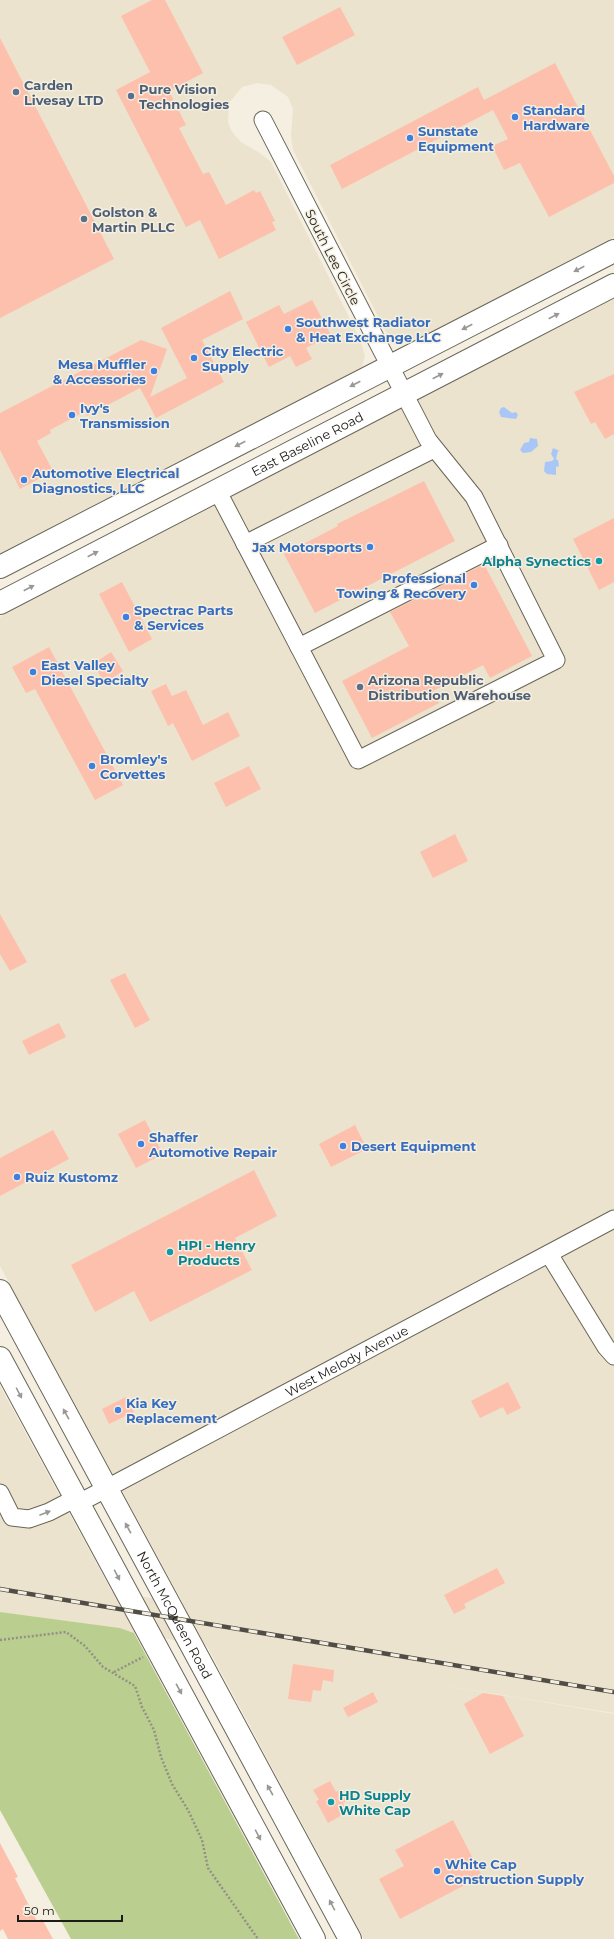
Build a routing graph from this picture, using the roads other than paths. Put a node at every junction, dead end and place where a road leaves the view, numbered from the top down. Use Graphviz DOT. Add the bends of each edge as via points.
graph roads {
  1 [pos="263,120"];
  2 [pos="614,251"];
  3 [pos="614,285"];
  4 [pos="390,366"];
  5 [pos="404,394"];
  6 [pos="434,449"];
  7 [pos="217,490"];
  8 [pos="245,544"];
  9 [pos="45,545"];
  10 [pos="499,545"];
  11 [pos="0,568"];
  12 [pos="58,572"];
  13 [pos="0,604"];
  14 [pos="299,647"];
  15 [pos="614,1219"];
  16 [pos="549,1254"];
  17 [pos="0,1291"];
  18 [pos="611,1348"];
  19 [pos="2,1368"];
  20 [pos="107,1489"];
  21 [pos="0,1493"];
  22 [pos="77,1501"];
  23 [pos="315,1874"];
  24 [pos="288,1890"];
  25 [pos="314,1939"];
  26 [pos="350,1939"];
  1 -- 4 [label="street, South Lee Circle"];
  2 -- 4 [label="main road, one-way"];
  5 -- 3 [label="main road, East Baseline Road, one-way"];
  4 -- 5 [label="street, South Lee Circle"];
  4 -- 9 [label="main road, one-way"];
  5 -- 6 [label="street, South Lee Circle"];
  5 -- 7 [label="main road, East Baseline Road"];
  6 -- 8 [label="street"];
  6 -- 10 [label="street, South Lee Circle" via="474,498"];
  7 -- 8 [label="street"];
  12 -- 7 [label="main road, East Baseline Road, one-way"];
  8 -- 14 [label="street"];
  9 -- 11 [label="main road"];
  9 -- 12 [label="main road"];
  10 -- 14 [label="street"];
  10 -- 14 [label="street, South Lee Circle" via="556,660 358,760"];
  13 -- 12 [label="main road, East Baseline Road, one-way"];
  15 -- 16 [label="street, West Melody Avenue"];
  16 -- 18 [label="street"];
  16 -- 20 [label="street, West Melody Avenue"];
  20 -- 17 [label="main road, North McQueen Road, one-way"];
  19 -- 22 [label="main road, one-way"];
  20 -- 22 [label="street, West Melody Avenue"];
  23 -- 20 [label="main road, North McQueen Road, one-way"];
  21 -- 22 [label="street, West Melody Avenue, one-way" via="12,1517 29,1519"];
  22 -- 24 [label="main road, one-way"];
  23 -- 24 [label="main road"];
  26 -- 23 [label="main road, North McQueen Road, one-way"];
  24 -- 25 [label="main road"];
}
